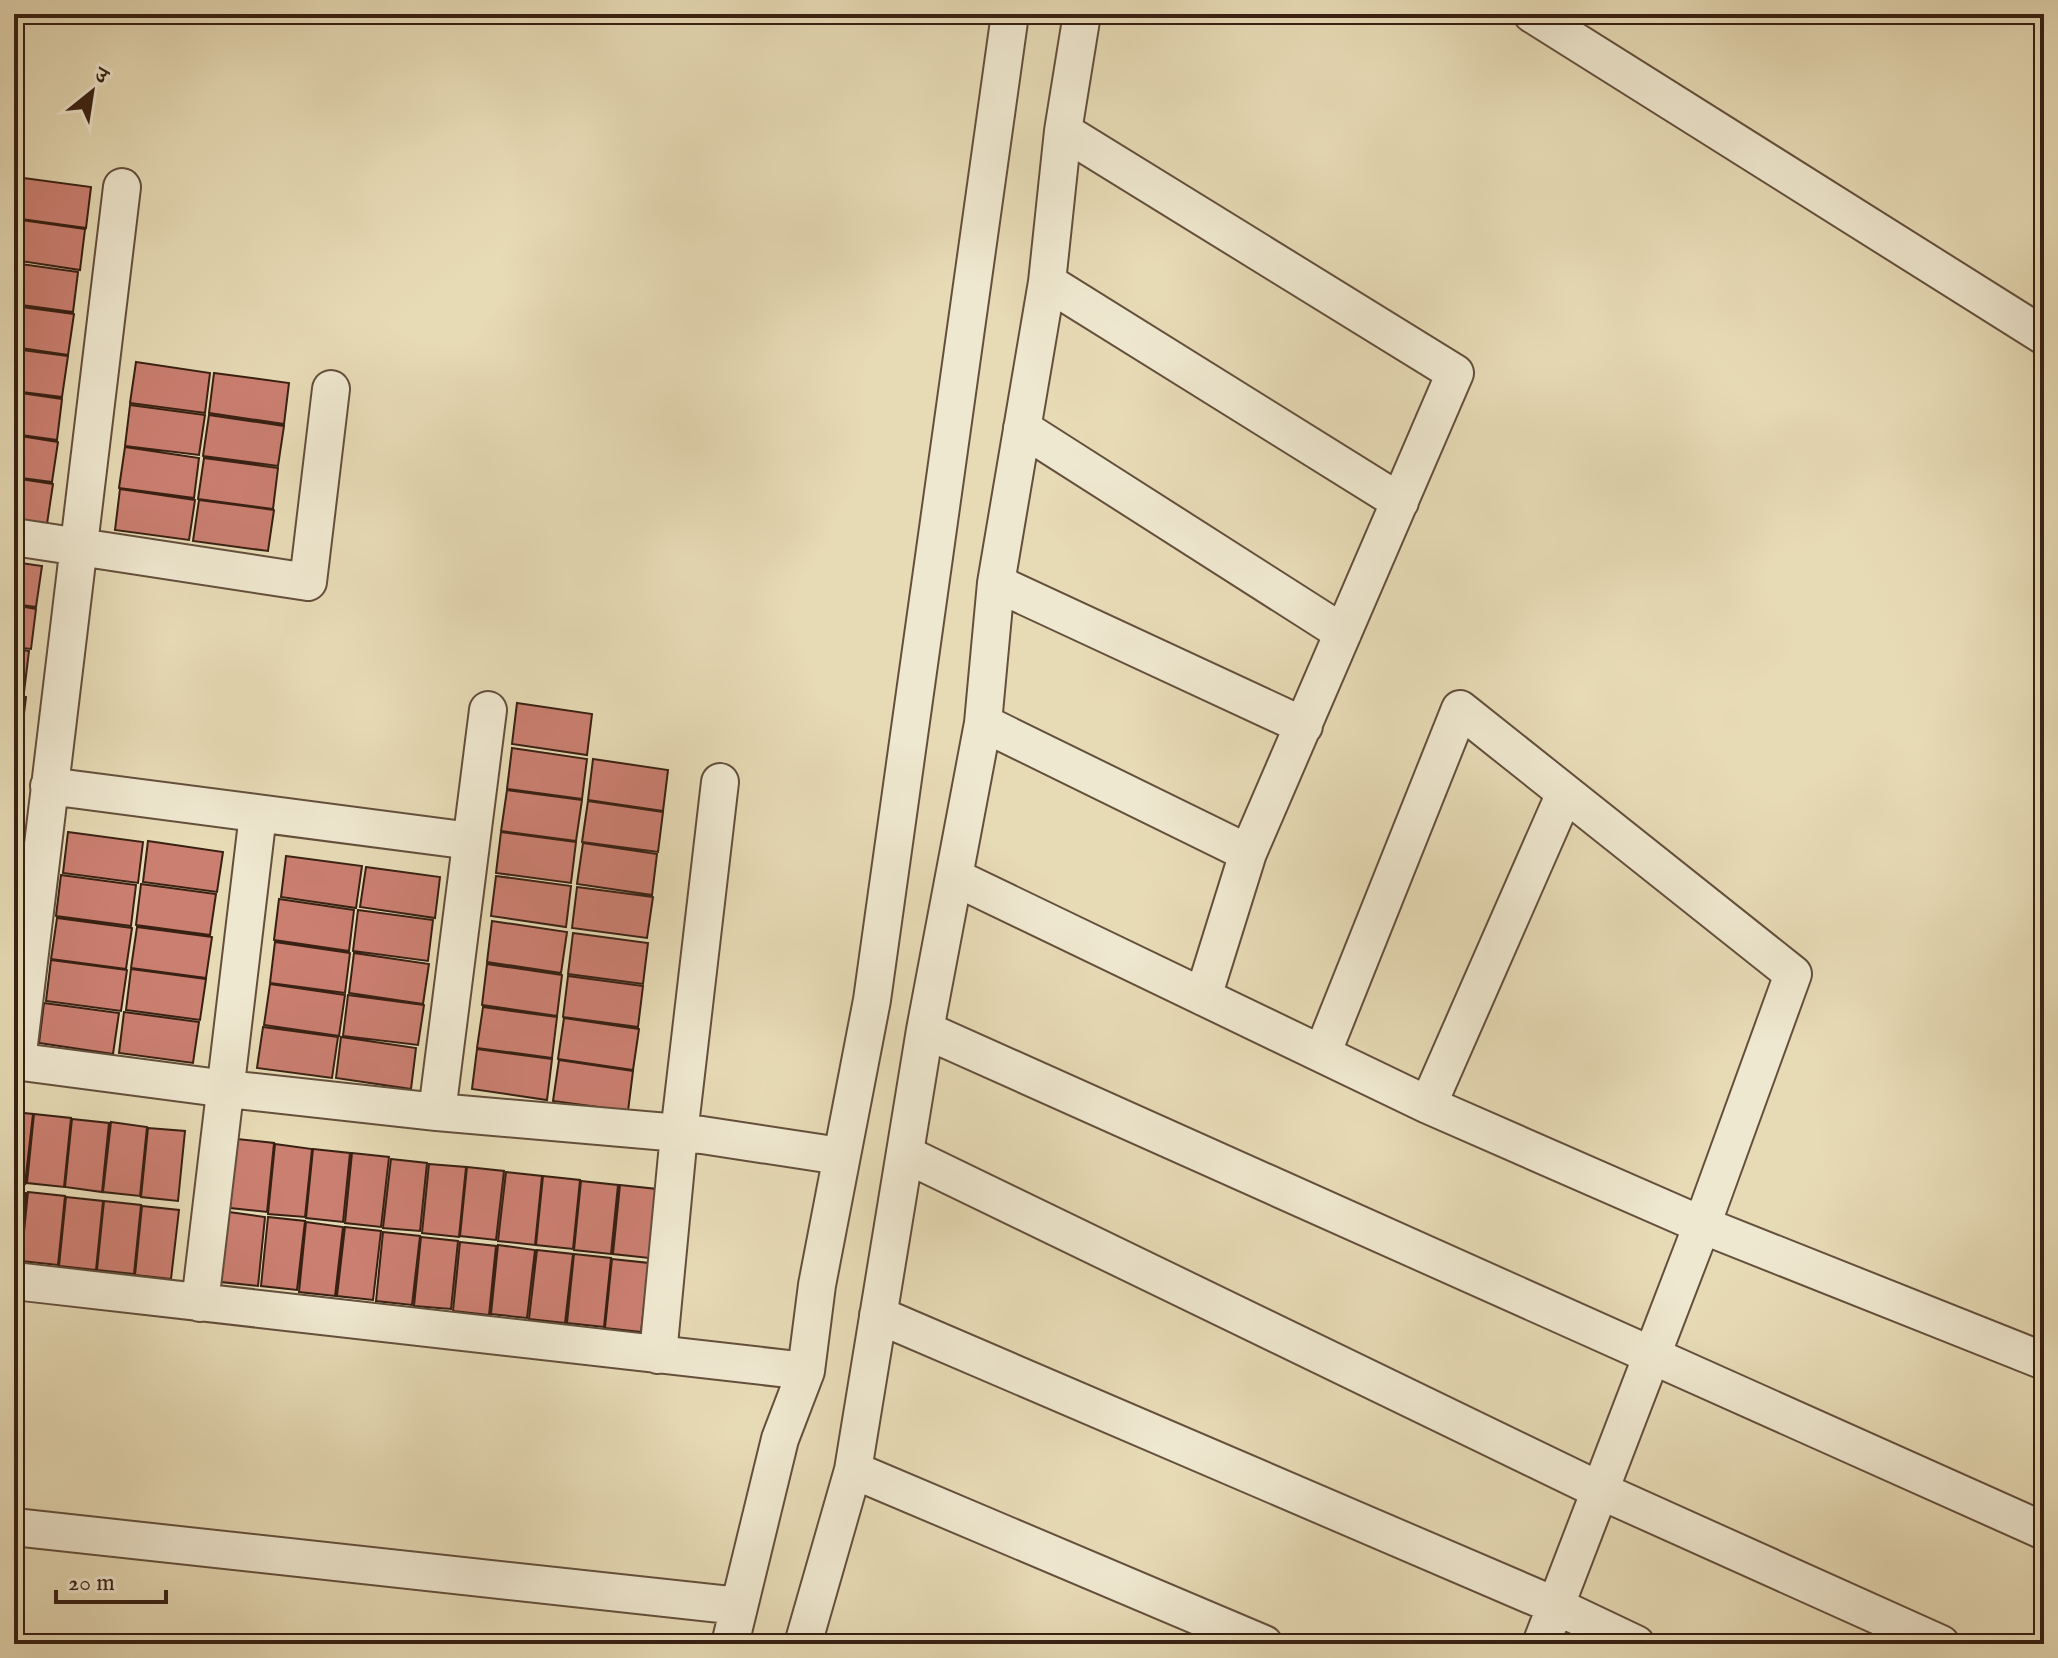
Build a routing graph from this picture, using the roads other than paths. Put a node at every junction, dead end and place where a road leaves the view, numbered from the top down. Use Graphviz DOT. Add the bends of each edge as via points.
graph roads {
  1 [pos="1010,14"];
  2 [pos="1082,14"];
  3 [pos="1532,14"];
  4 [pos="1063,131"];
  5 [pos="122,187"];
  6 [pos="1047,282"];
  7 [pos="2044,336"];
  8 [pos="331,389"];
  9 [pos="1022,428"];
  10 [pos="1400,502"];
  11 [pos="14,537"];
  12 [pos="79,545"];
  13 [pos="996,583"];
  14 [pos="1343,633"];
  15 [pos="488,710"];
  16 [pos="983,723"];
  17 [pos="1304,726"];
  18 [pos="720,782"];
  19 [pos="49,786"];
  20 [pos="1565,793"];
  21 [pos="258,814"];
  22 [pos="471,841"];
  23 [pos="1248,853"];
  24 [pos="954,877"];
  25 [pos="1203,997"];
  26 [pos="925,1030"];
  27 [pos="1322,1054"];
  28 [pos="15,1061"];
  29 [pos="227,1089"];
  30 [pos="1428,1105"];
  31 [pos="437,1112"];
  32 [pos="679,1134"];
  33 [pos="905,1154"];
  34 [pos="840,1156"];
  35 [pos="1702,1225"];
  36 [pos="14,1281"];
  37 [pos="200,1303"];
  38 [pos="878,1315"];
  39 [pos="658,1355"];
  40 [pos="1653,1356"];
  41 [pos="2044,1361"];
  42 [pos="806,1371"];
  43 [pos="853,1470"];
  44 [pos="1601,1491"];
  45 [pos="14,1527"];
  46 [pos="2044,1531"];
  47 [pos="739,1606"];
  48 [pos="1556,1606"];
  49 [pos="730,1644"];
  50 [pos="803,1644"];
  51 [pos="1264,1644"];
  52 [pos="1541,1644"];
  53 [pos="1636,1644"];
  54 [pos="1941,1644"];
  1 -- 34 [label="street" via="872,1000"];
  2 -- 4 [label="street"];
  3 -- 7 [label="street"];
  4 -- 6 [label="street"];
  4 -- 10 [label="street" via="1455,373"];
  5 -- 12 [label="street"];
  6 -- 9 [label="street"];
  6 -- 10 [label="street"];
  8 -- 12 [label="street" via="308,582"];
  9 -- 13 [label="street"];
  9 -- 14 [label="street"];
  10 -- 14 [label="street"];
  11 -- 12 [label="street"];
  12 -- 19 [label="street"];
  13 -- 16 [label="street"];
  13 -- 17 [label="street"];
  14 -- 17 [label="street"];
  15 -- 22 [label="street"];
  16 -- 23 [label="street"];
  16 -- 24 [label="street"];
  17 -- 23 [label="street"];
  18 -- 32 [label="street"];
  19 -- 21 [label="street"];
  19 -- 28 [label="street"];
  20 -- 27 [label="street" via="1460,709"];
  20 -- 30 [label="street"];
  20 -- 35 [label="street" via="1793,974"];
  21 -- 22 [label="street"];
  21 -- 29 [label="street"];
  22 -- 31 [label="street"];
  23 -- 25 [label="street"];
  24 -- 25 [label="street"];
  24 -- 26 [label="street"];
  25 -- 27 [label="street"];
  26 -- 33 [label="street"];
  26 -- 40 [label="street"];
  27 -- 30 [label="street"];
  28 -- 29 [label="street"];
  29 -- 31 [label="street"];
  29 -- 37 [label="street"];
  30 -- 35 [label="street"];
  31 -- 32 [label="street"];
  32 -- 34 [label="street"];
  32 -- 39 [label="street"];
  33 -- 38 [label="street"];
  33 -- 44 [label="street"];
  34 -- 42 [label="street"];
  35 -- 40 [label="street"];
  35 -- 41 [label="street"];
  36 -- 37 [label="street"];
  37 -- 39 [label="street"];
  38 -- 43 [label="street"];
  38 -- 48 [label="street"];
  39 -- 42 [label="street"];
  40 -- 44 [label="street"];
  40 -- 46 [label="street"];
  42 -- 47 [label="street" via="780,1439"];
  43 -- 50 [label="street"];
  43 -- 51 [label="street"];
  44 -- 48 [label="street"];
  44 -- 54 [label="street"];
  45 -- 47 [label="street"];
  47 -- 49 [label="street"];
  48 -- 52 [label="street"];
  48 -- 53 [label="street"];
}
